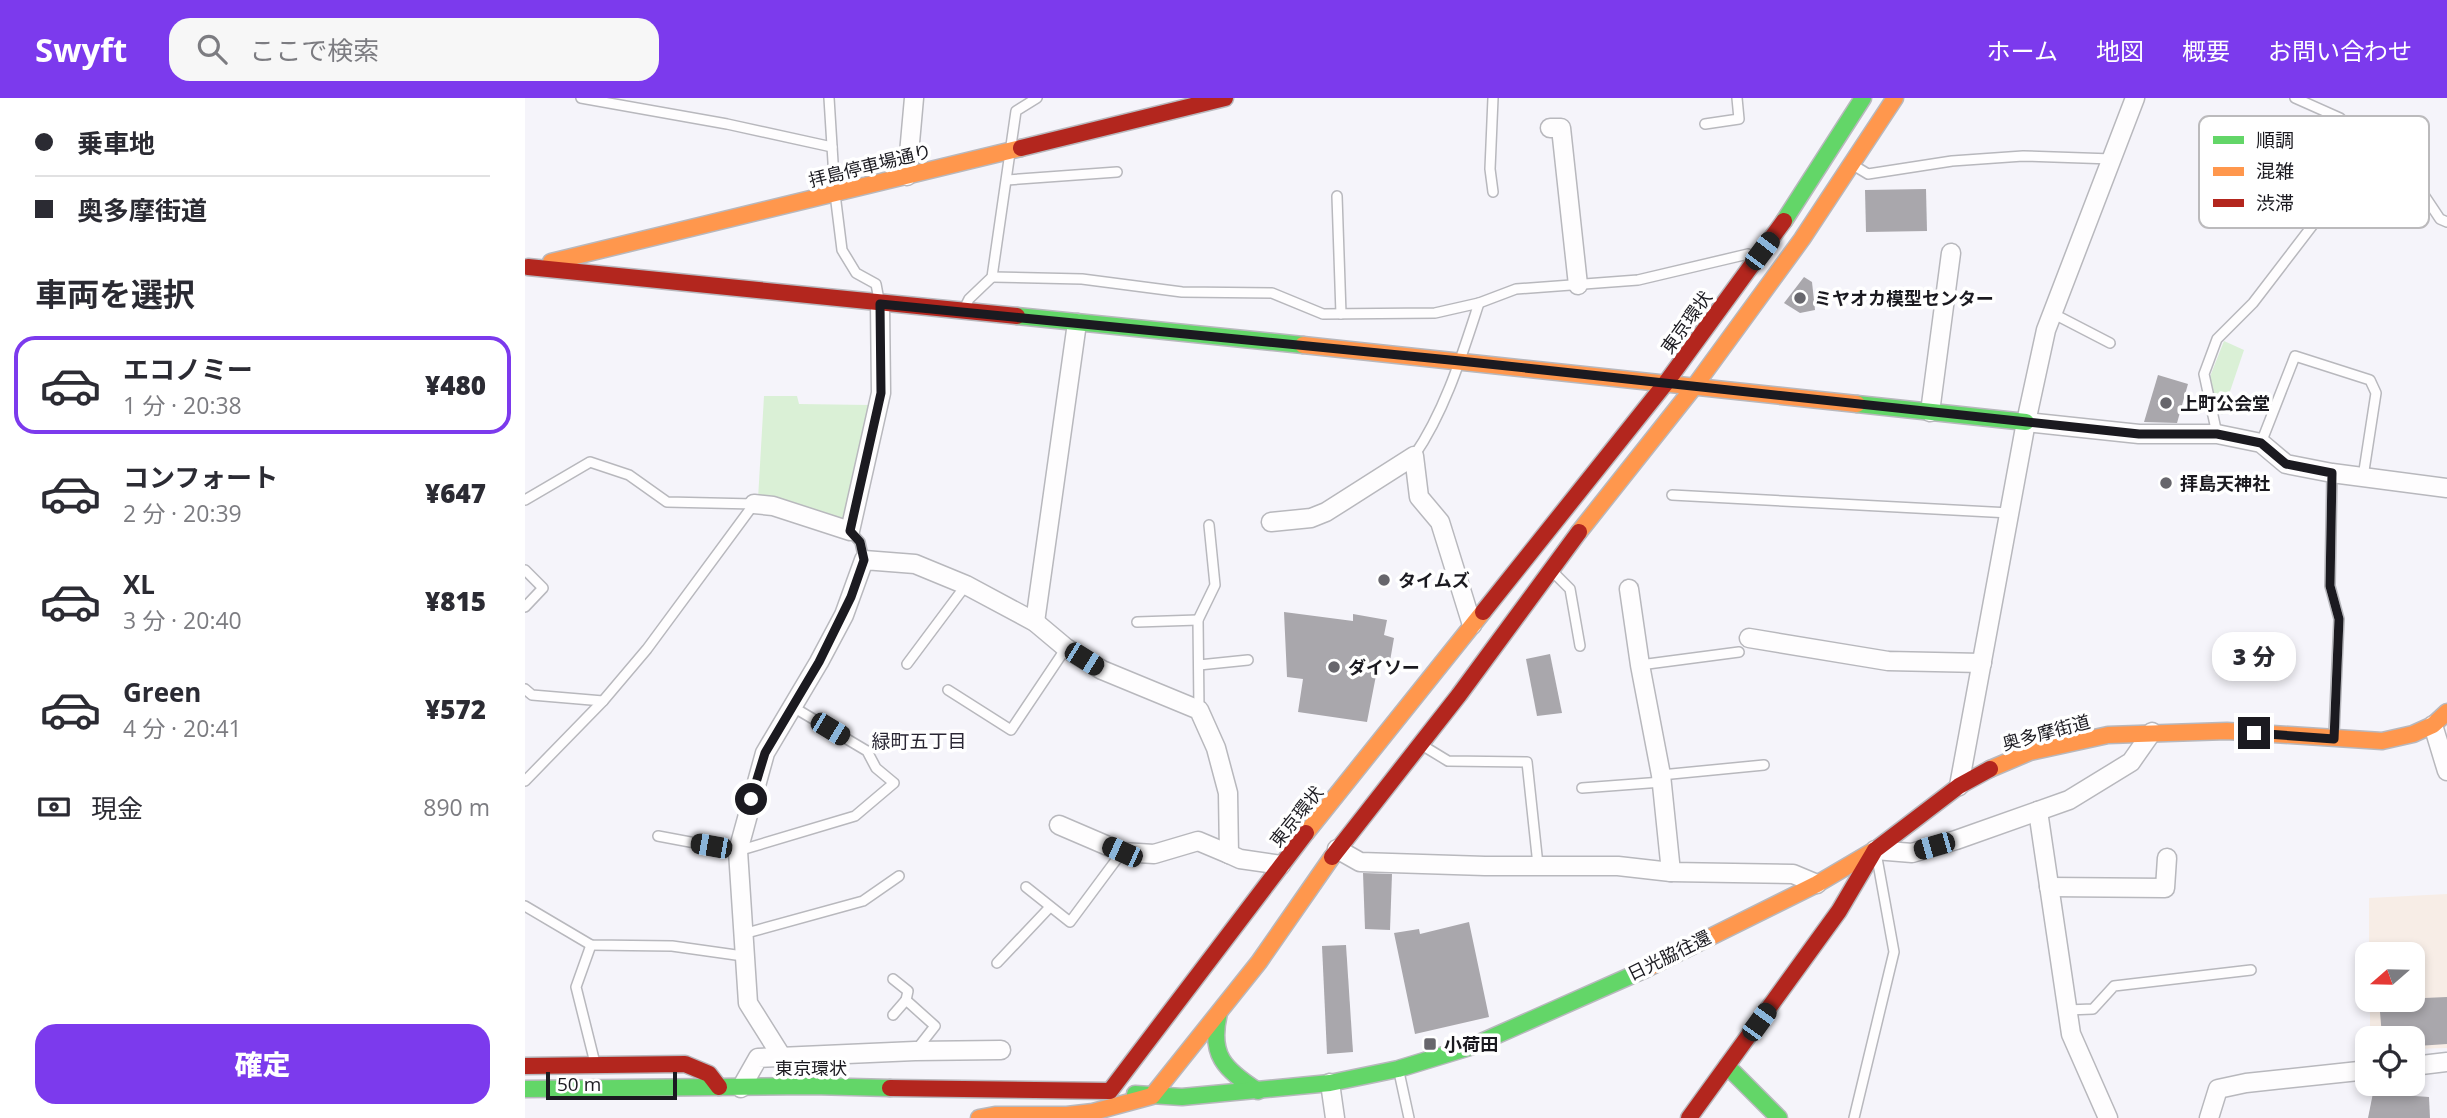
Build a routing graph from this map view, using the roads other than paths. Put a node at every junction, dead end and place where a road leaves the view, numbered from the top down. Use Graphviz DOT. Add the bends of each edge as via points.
graph roads {
  1 [pos="581,98"];
  2 [pos="829,98"];
  3 [pos="914,98"];
  4 [pos="1037,98"];
  5 [pos="1225,98"];
  6 [pos="1493,98"];
  7 [pos="1737,98"];
  8 [pos="1863,98"];
  9 [pos="1895,98"];
  10 [pos="2135,98"];
  11 [pos="2295,98"];
  12 [pos="2336,116"];
  13 [pos="1705,124"];
  14 [pos="1550,128"];
  15 [pos="832,147"];
  16 [pos="1010,150"];
  17 [pos="2112,159"];
  18 [pos="1852,164"];
  19 [pos="1117,172"];
  20 [pos="908,176"];
  21 [pos="1007,180"];
  22 [pos="1493,192"];
  23 [pos="835,194"];
  24 [pos="1337,196"];
  25 [pos="2429,202"];
  26 [pos="2447,222"];
  27 [pos="2310,228"];
  28 [pos="1762,251"];
  29 [pos="1951,253"];
  30 [pos="526,268"];
  31 [pos="992,277"];
  32 [pos="1578,285"];
  33 [pos="1479,303"];
  34 [pos="880,304"];
  35 [pos="963,312"];
  36 [pos="2052,313"];
  37 [pos="1342,314"];
  38 [pos="1077,323"];
  39 [pos="2110,343"];
  40 [pos="1460,361"];
  41 [pos="1665,384"];
  42 [pos="1694,387"];
  43 [pos="1930,412"];
  44 [pos="2027,422"];
  45 [pos="2217,434"];
  46 [pos="2261,443"];
  47 [pos="1414,456"];
  48 [pos="2332,473"];
  49 [pos="2363,477"];
  50 [pos="2447,488"];
  51 [pos="1672,495"];
  52 [pos="525,500"];
  53 [pos="754,504"];
  54 [pos="2010,513"];
  55 [pos="1271,522"];
  56 [pos="1209,525"];
  57 [pos="850,531"];
  58 [pos="864,560"];
  59 [pos="1550,569"];
  60 [pos="525,570"];
  61 [pos="966,584"];
  62 [pos="1629,589"];
  63 [pos="525,607"];
  64 [pos="1198,620"];
  65 [pos="1035,622"];
  66 [pos="1137,622"];
  67 [pos="1472,625"];
  68 [pos="1744,645"];
  69 [pos="1580,646"];
  70 [pos="1066,648"];
  71 [pos="1248,660"];
  72 [pos="1982,663"];
  73 [pos="907,664"];
  74 [pos="1199,665"];
  75 [pos="1640,665"];
  76 [pos="525,689"];
  77 [pos="948,690"];
  78 [pos="603,701"];
  79 [pos="793,707"];
  80 [pos="1199,710"];
  81 [pos="2447,712"];
  82 [pos="2433,725"];
  83 [pos="2152,732"];
  84 [pos="2334,739"];
  85 [pos="1421,744"];
  86 [pos="1764,765"];
  87 [pos="2447,771"];
  88 [pos="1661,778"];
  89 [pos="525,782"];
  90 [pos="1959,786"];
  91 [pos="1582,789"];
  92 [pos="2038,811"];
  93 [pos="1059,825"];
  94 [pos="658,836"];
  95 [pos="1338,849"];
  96 [pos="1875,850"];
  97 [pos="738,851"];
  98 [pos="1122,852"];
  99 [pos="1229,854"];
  100 [pos="2167,858"];
  101 [pos="1281,865"];
  102 [pos="1538,865"];
  103 [pos="1671,872"];
  104 [pos="899,876"];
  105 [pos="1817,884"];
  106 [pos="1026,887"];
  107 [pos="2049,887"];
  108 [pos="525,905"];
  109 [pos="1050,907"];
  110 [pos="743,934"];
  111 [pos="591,944"];
  112 [pos="743,956"];
  113 [pos="997,963"];
  114 [pos="2251,971"];
  115 [pos="894,979"];
  116 [pos="906,1000"];
  117 [pos="2067,1010"];
  118 [pos="1219,1013"];
  119 [pos="893,1015"];
  120 [pos="1001,1050"];
  121 [pos="915,1051"];
  122 [pos="782,1057"];
  123 [pos="2447,1062"];
  124 [pos="595,1065"];
  125 [pos="2425,1065"];
  126 [pos="525,1066"];
  127 [pos="1727,1066"];
  128 [pos="1398,1069"];
  129 [pos="2355,1071"];
  130 [pos="1330,1083"];
  131 [pos="719,1087"];
  132 [pos="741,1088"];
  133 [pos="525,1089"];
  134 [pos="1109,1091"];
  135 [pos="1258,1091"];
  136 [pos="1152,1096"];
  137 [pos="1090,1115"];
  138 [pos="979,1118"];
  139 [pos="1134,1118"];
  140 [pos="1335,1118"];
  141 [pos="1409,1118"];
  142 [pos="1689,1118"];
  143 [pos="1779,1118"];
  144 [pos="1854,1118"];
  145 [pos="2108,1118"];
  146 [pos="2209,1118"];
  1 -- 15 [label="lane"];
  2 -- 15 [label="lane"];
  3 -- 20 [label="street"];
  4 -- 16 [label="lane" via="1016,111"];
  5 -- 16 [label="main road, 拝島停車場通り"];
  6 -- 22 [label="lane"];
  7 -- 13 [label="lane" via="1739,119"];
  8 -- 28 [label="main road, 東京環状"];
  9 -- 18 [label="main road"];
  10 -- 17 [label="street"];
  11 -- 12 [label="lane"];
  14 -- 32 [label="street" via="1561,128"];
  15 -- 23 [label="lane"];
  16 -- 20 [label="main road, 拝島停車場通り"];
  16 -- 21 [label="lane"];
  17 -- 18 [label="lane" via="2023,156 1868,174"];
  17 -- 36 [label="street"];
  18 -- 42 [label="main road"];
  19 -- 21 [label="lane"];
  20 -- 23 [label="main road, 拝島停車場通り"];
  21 -- 31 [label="lane"];
  23 -- 30 [label="main road, 拝島停車場通り"];
  23 -- 34 [label="lane" via="842,250 856,273 876,284"];
  24 -- 37 [label="lane"];
  25 -- 26 [label="lane"];
  27 -- 45 [label="lane" via="2253,303 2217,339 2204,374"];
  28 -- 32 [label="lane" via="1638,280"];
  28 -- 41 [label="main road, 東京環状"];
  29 -- 43 [label="street"];
  30 -- 34 [label="main road"];
  31 -- 35 [label="lane" via="969,299"];
  31 -- 37 [label="lane" via="1082,279 1182,292 1272,293 1323,314"];
  32 -- 33 [label="lane" via="1515,289"];
  33 -- 37 [label="lane" via="1434,313"];
  33 -- 40 [label="lane"];
  34 -- 35 [label="main road"];
  34 -- 57 [label="street" via="881,393"];
  35 -- 38 [label="main road"];
  36 -- 39 [label="lane"];
  36 -- 44 [label="street"];
  38 -- 40 [label="main road"];
  38 -- 65 [label="street"];
  40 -- 41 [label="main road"];
  40 -- 47 [label="lane" via="1429,435"];
  41 -- 42 [label="main road"];
  41 -- 67 [label="main road, 東京環状"];
  42 -- 43 [label="main road"];
  42 -- 59 [label="main road"];
  43 -- 44 [label="main road"];
  44 -- 45 [label="street" via="2139,434"];
  44 -- 54 [label="street"];
  45 -- 46 [label="street"];
  46 -- 48 [label="street" via="2286,464"];
  46 -- 49 [label="lane" via="2295,356 2370,380 2376,393"];
  47 -- 55 [label="street" via="1326,512"];
  47 -- 67 [label="street" via="1419,497 1440,522"];
  48 -- 49 [label="street"];
  48 -- 84 [label="lane" via="2330,586 2339,619"];
  49 -- 50 [label="street"];
  51 -- 54 [label="lane"];
  52 -- 53 [label="lane" via="590,462 629,475 667,502"];
  53 -- 57 [label="street"];
  53 -- 78 [label="lane"];
  54 -- 72 [label="street"];
  56 -- 64 [label="lane" via="1215,585"];
  57 -- 58 [label="lane" via="860,542"];
  58 -- 61 [label="street" via="915,564"];
  58 -- 79 [label="street" via="844,615"];
  59 -- 69 [label="lane" via="1570,589"];
  59 -- 85 [label="main road"];
  60 -- 63 [label="lane" via="544,588"];
  61 -- 65 [label="street"];
  61 -- 73 [label="lane"];
  62 -- 75 [label="street"];
  64 -- 66 [label="lane"];
  64 -- 74 [label="lane"];
  65 -- 70 [label="street"];
  67 -- 101 [label="main road, 東京環状"];
  68 -- 72 [label="street" via="1888,661"];
  68 -- 75 [label="lane"];
  70 -- 77 [label="lane" via="1011,730"];
  70 -- 80 [label="street" via="1102,670"];
  71 -- 74 [label="lane"];
  72 -- 90 [label="street"];
  74 -- 80 [label="lane"];
  75 -- 88 [label="street"];
  76 -- 78 [label="lane" via="532,695"];
  78 -- 89 [label="lane"];
  79 -- 97 [label="street" via="765,753"];
  79 -- 97 [label="lane" via="867,751 876,768 894,783 855,816"];
  80 -- 99 [label="street" via="1216,748 1228,793"];
  81 -- 82 [label="main road, 奥多摩街道"];
  82 -- 84 [label="main road, 奥多摩街道" via="2382,741"];
  82 -- 87 [label="street"];
  83 -- 84 [label="main road, 奥多摩街道" via="2227,731"];
  83 -- 90 [label="main road, 奥多摩街道" via="2108,735 2031,752"];
  83 -- 92 [label="street" via="2131,762 2069,800"];
  85 -- 95 [label="main road"];
  85 -- 102 [label="lane" via="1448,761 1527,762"];
  86 -- 88 [label="lane"];
  88 -- 91 [label="lane"];
  88 -- 103 [label="street"];
  90 -- 96 [label="main road, 奥多摩街道"];
  92 -- 96 [label="street" via="1912,853"];
  92 -- 107 [label="street"];
  93 -- 98 [label="street"];
  94 -- 97 [label="lane"];
  95 -- 102 [label="street" via="1360,862"];
  95 -- 118 [label="main road"];
  96 -- 105 [label="main road, 日光脇往還"];
  96 -- 127 [label="main road, 奥多摩街道" via="1839,911"];
  96 -- 144 [label="lane" via="1894,952"];
  97 -- 110 [label="street"];
  98 -- 99 [label="street" via="1154,854 1198,841"];
  98 -- 109 [label="lane" via="1070,922"];
  99 -- 101 [label="street"];
  100 -- 107 [label="street" via="2165,888"];
  101 -- 134 [label="main road, 東京環状"];
  102 -- 103 [label="street"];
  103 -- 105 [label="street" via="1793,874"];
  104 -- 110 [label="lane" via="863,901"];
  105 -- 128 [label="main road, 日光脇往還" via="1554,1011 1470,1047"];
  106 -- 109 [label="lane"];
  107 -- 117 [label="street"];
  108 -- 111 [label="lane"];
  109 -- 113 [label="lane"];
  110 -- 112 [label="street"];
  111 -- 112 [label="lane" via="672,946"];
  111 -- 124 [label="lane" via="576,988"];
  112 -- 122 [label="street" via="748,1003"];
  114 -- 117 [label="lane" via="2114,986 2092,1009"];
  115 -- 116 [label="lane" via="908,991"];
  116 -- 119 [label="lane"];
  116 -- 121 [label="lane" via="935,1026"];
  117 -- 145 [label="street" via="2070,1034"];
  118 -- 135 [label="main road" via="1214,1041 1219,1058"];
  118 -- 136 [label="main road"];
  120 -- 121 [label="street"];
  121 -- 122 [label="street"];
  122 -- 132 [label="street" via="758,1058"];
  123 -- 125 [label="street"];
  124 -- 126 [label="main road"];
  124 -- 131 [label="main road" via="685,1064 709,1074"];
  127 -- 142 [label="main road, 奥多摩街道"];
  127 -- 143 [label="main road"];
  128 -- 130 [label="main road, 日光脇往還"];
  128 -- 141 [label="lane"];
  129 -- 146 [label="street" via="2218,1089"];
  130 -- 135 [label="main road, 日光脇往還"];
  130 -- 140 [label="street"];
  131 -- 132 [label="main road, 東京環状"];
  131 -- 133 [label="main road, 東京環状"];
  132 -- 134 [label="main road, 東京環状"];
  134 -- 136 [label="main road"];
  134 -- 137 [label="main road"];
  135 -- 136 [label="main road, 日光脇往還"];
  136 -- 137 [label="main road"];
  136 -- 139 [label="main road"];
  137 -- 138 [label="main road"];
}
